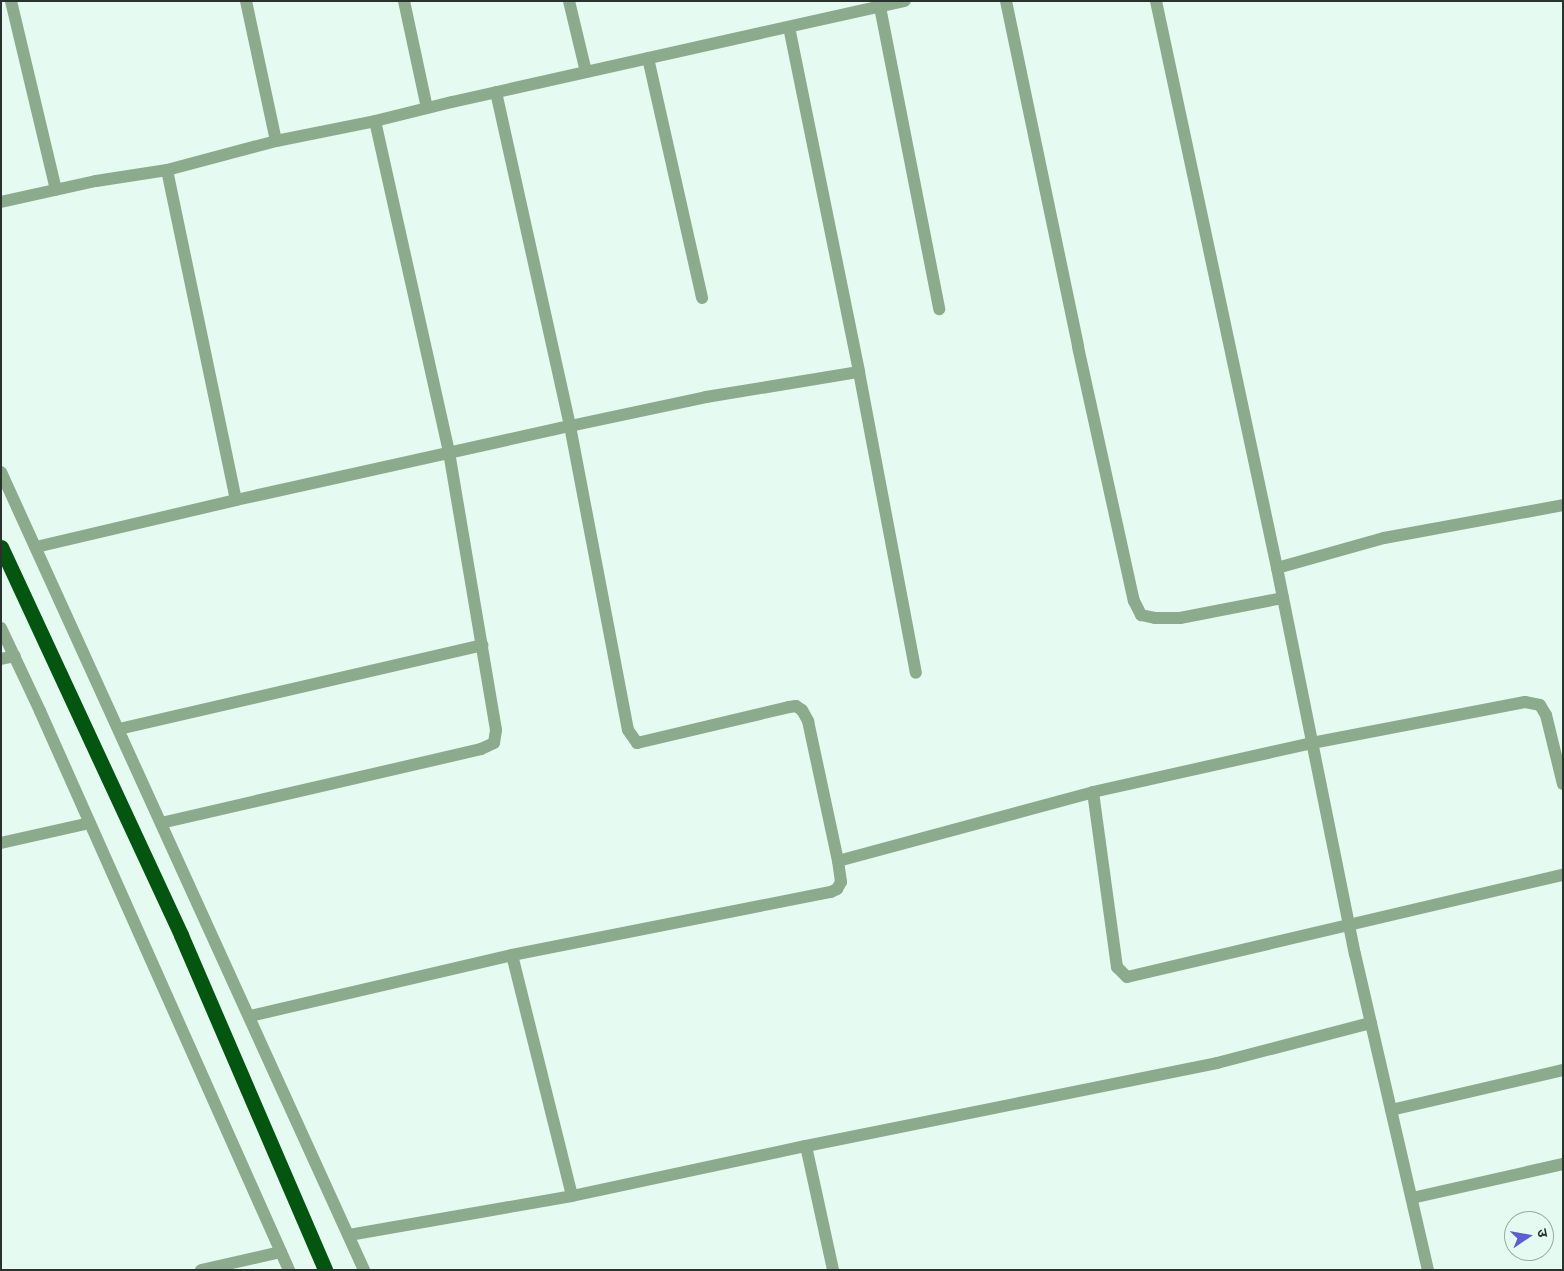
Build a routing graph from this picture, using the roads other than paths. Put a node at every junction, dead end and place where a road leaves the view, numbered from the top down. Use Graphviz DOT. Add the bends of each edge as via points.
graph roads {
  1 [pos="11,1"];
  2 [pos="246,1"];
  3 [pos="404,1"];
  4 [pos="569,1"];
  5 [pos="905,1"];
  6 [pos="1006,1"];
  7 [pos="1156,1"];
  8 [pos="880,7"];
  9 [pos="789,27"];
  10 [pos="648,58"];
  11 [pos="586,72"];
  12 [pos="496,92"];
  13 [pos="427,108"];
  14 [pos="375,121"];
  15 [pos="276,141"];
  16 [pos="167,170"];
  17 [pos="56,190"];
  18 [pos="1,202"];
  19 [pos="702,298"];
  20 [pos="939,308"];
  21 [pos="859,372"];
  22 [pos="570,426"];
  23 [pos="448,452"];
  24 [pos="1,472"];
  25 [pos="236,500"];
  26 [pos="1563,505"];
  27 [pos="1,547"];
  28 [pos="36,547"];
  29 [pos="1277,568"];
  30 [pos="1283,598"];
  31 [pos="1,628"];
  32 [pos="482,645"];
  33 [pos="14,656"];
  34 [pos="1,659"];
  35 [pos="916,673"];
  36 [pos="119,729"];
  37 [pos="1312,743"];
  38 [pos="1563,784"];
  39 [pos="1093,792"];
  40 [pos="90,823"];
  41 [pos="161,823"];
  42 [pos="1,843"];
  43 [pos="838,861"];
  44 [pos="1563,875"];
  45 [pos="1349,926"];
  46 [pos="512,955"];
  47 [pos="250,1016"];
  48 [pos="1371,1023"];
  49 [pos="1563,1070"];
  50 [pos="1392,1110"];
  51 [pos="806,1146"];
  52 [pos="1563,1164"];
  53 [pos="572,1196"];
  54 [pos="1412,1198"];
  55 [pos="349,1235"];
  56 [pos="281,1252"];
  57 [pos="201,1270"];
  58 [pos="289,1270"];
  59 [pos="325,1270"];
  60 [pos="364,1270"];
  61 [pos="833,1270"];
  62 [pos="1428,1270"];
  1 -- 17 [label="street"];
  2 -- 15 [label="street"];
  3 -- 13 [label="street"];
  4 -- 11 [label="street"];
  5 -- 8 [label="street"];
  6 -- 30 [label="street" via="1134,601 1141,615 1180,618"];
  7 -- 29 [label="street"];
  8 -- 9 [label="street"];
  8 -- 20 [label="street"];
  9 -- 10 [label="street"];
  9 -- 21 [label="street"];
  10 -- 11 [label="street"];
  10 -- 19 [label="street"];
  11 -- 12 [label="street"];
  12 -- 13 [label="street"];
  12 -- 22 [label="street"];
  13 -- 14 [label="street"];
  14 -- 15 [label="street"];
  14 -- 23 [label="street"];
  15 -- 16 [label="street"];
  16 -- 17 [label="street"];
  16 -- 25 [label="street"];
  17 -- 18 [label="street"];
  21 -- 22 [label="street" via="706,397"];
  21 -- 35 [label="street"];
  22 -- 23 [label="street"];
  22 -- 43 [label="street" via="632,738 637,743 796,706 808,721"];
  23 -- 25 [label="street"];
  23 -- 32 [label="street"];
  24 -- 28 [label="street"];
  25 -- 28 [label="street"];
  26 -- 29 [label="street" via="1384,538"];
  27 -- 59 [label="highway" via="181,935"];
  28 -- 36 [label="street"];
  29 -- 30 [label="street"];
  30 -- 37 [label="street"];
  31 -- 33 [label="street"];
  32 -- 36 [label="street"];
  32 -- 41 [label="street" via="496,730 494,743 481,750"];
  33 -- 34 [label="street"];
  33 -- 40 [label="street"];
  36 -- 41 [label="street"];
  37 -- 38 [label="street" via="1532,702 1540,705 1546,715"];
  37 -- 39 [label="street"];
  37 -- 45 [label="street"];
  39 -- 43 [label="street"];
  39 -- 45 [label="street" via="1117,967 1127,977"];
  40 -- 42 [label="street"];
  40 -- 56 [label="street"];
  41 -- 47 [label="street"];
  43 -- 46 [label="street" via="841,882 831,892"];
  44 -- 45 [label="street"];
  45 -- 48 [label="street"];
  46 -- 47 [label="street"];
  46 -- 53 [label="street"];
  47 -- 55 [label="street"];
  48 -- 50 [label="street"];
  48 -- 51 [label="street" via="1217,1063"];
  49 -- 50 [label="street"];
  50 -- 54 [label="street"];
  51 -- 53 [label="street"];
  51 -- 61 [label="street"];
  52 -- 54 [label="street"];
  53 -- 55 [label="street"];
  54 -- 62 [label="street"];
  55 -- 60 [label="street"];
  56 -- 57 [label="street"];
  56 -- 58 [label="street"];
}
